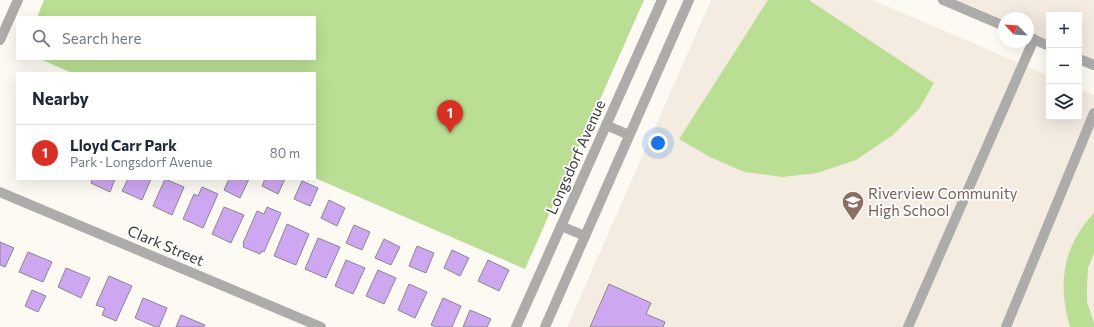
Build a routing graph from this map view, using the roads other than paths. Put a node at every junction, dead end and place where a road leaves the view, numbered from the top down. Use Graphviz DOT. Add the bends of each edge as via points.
graph roads {
  1 [pos="18,0"];
  2 [pos="662,0"];
  3 [pos="690,0"];
  4 [pos="943,0"];
  5 [pos="998,23"];
  6 [pos="1034,39"];
  7 [pos="0,40"];
  8 [pos="1046,45"];
  9 [pos="1027,48"];
  10 [pos="1082,60"];
  11 [pos="1094,65"];
  12 [pos="1094,113"];
  13 [pos="606,125"];
  14 [pos="629,135"];
  15 [pos="0,192"];
  16 [pos="561,226"];
  17 [pos="585,236"];
  18 [pos="321,327"];
  19 [pos="516,327"];
  20 [pos="545,327"];
  21 [pos="908,327"];
  22 [pos="1006,327"];
  1 -- 7 [label="street"];
  2 -- 13 [label="street, Longsdorf Avenue"];
  3 -- 14 [label="street"];
  4 -- 5 [label="street"];
  6 -- 8 [label="street"];
  9 -- 21 [label="street"];
  10 -- 11 [label="street"];
  12 -- 22 [label="street"];
  13 -- 14 [label="street"];
  13 -- 16 [label="street, Longsdorf Avenue"];
  14 -- 17 [label="street"];
  15 -- 18 [label="street, Clark Street"];
  16 -- 17 [label="street"];
  16 -- 19 [label="street, Longsdorf Avenue"];
  17 -- 20 [label="street"];
}
